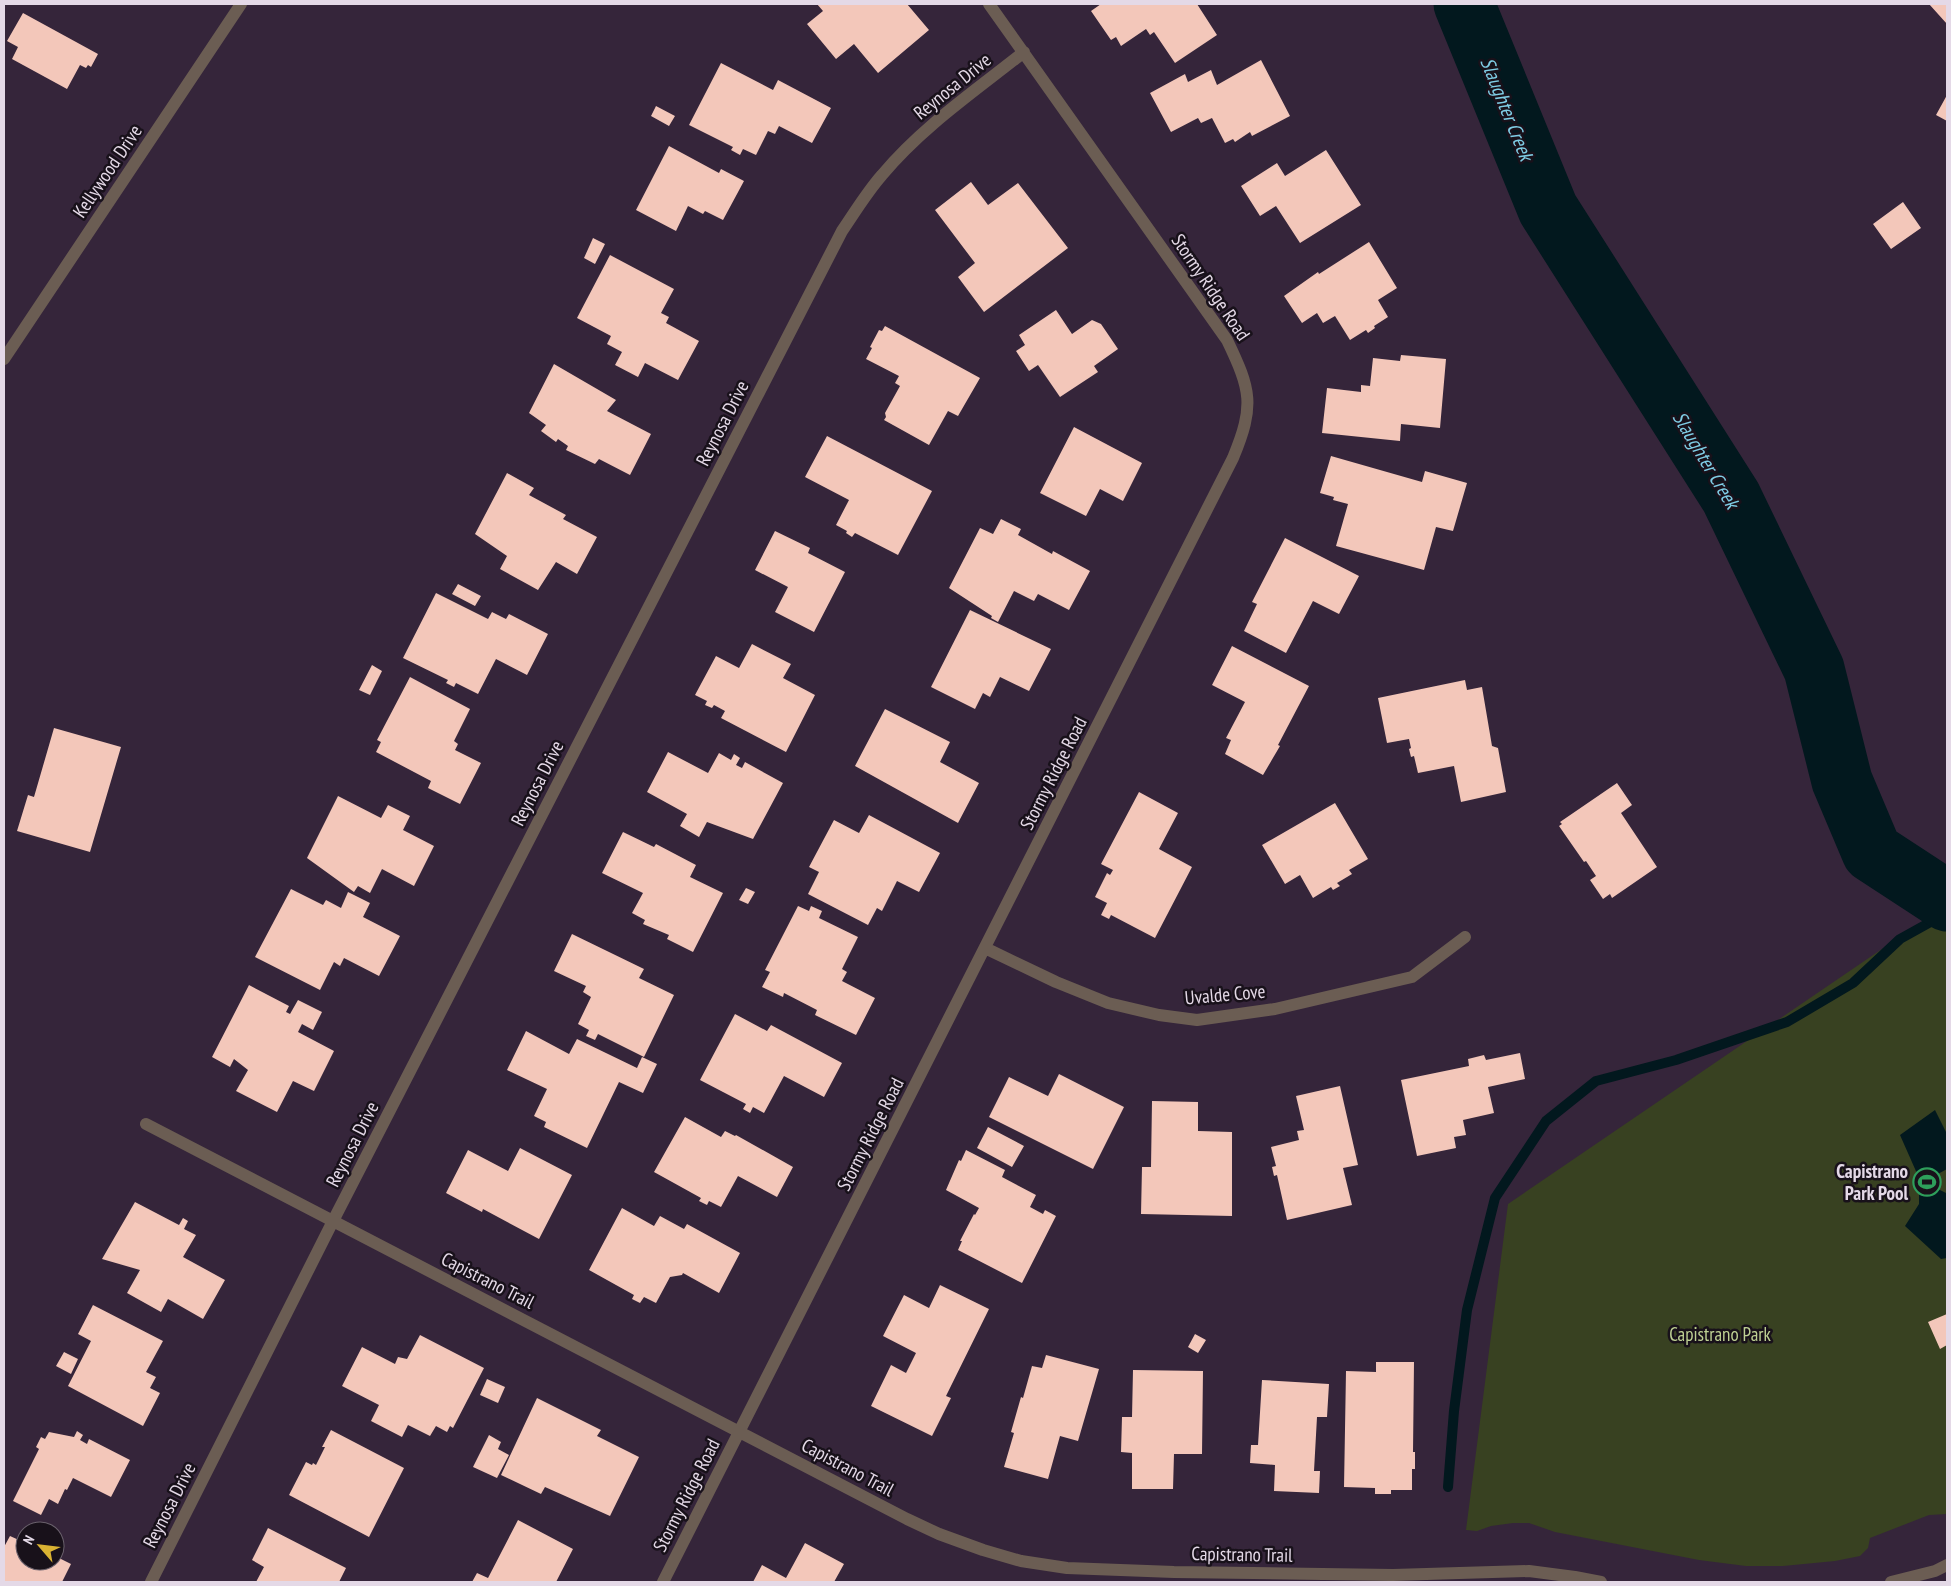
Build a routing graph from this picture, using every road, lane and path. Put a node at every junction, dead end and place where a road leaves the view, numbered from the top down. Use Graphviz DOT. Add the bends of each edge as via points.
graph roads {
  1 [pos="241,4"];
  2 [pos="989,4"];
  3 [pos="1024,52"];
  4 [pos="4,359"];
  5 [pos="1465,937"];
  6 [pos="985,948"];
  7 [pos="146,1124"];
  8 [pos="333,1221"];
  9 [pos="740,1431"];
  10 [pos="1947,1566"];
  11 [pos="1174,1577"];
  12 [pos="151,1582"];
  13 [pos="663,1582"];
  14 [pos="1602,1582"];
  15 [pos="1891,1582"];
  1 -- 4 [label="street, Kellywood Drive"];
  2 -- 3 [label="street, Stormy Ridge Road"];
  3 -- 6 [label="street, Stormy Ridge Road" via="1227,340 1241,369 1248,404 1244,430 1233,458"];
  3 -- 8 [label="street, Reynosa Drive" via="906,150 883,173 842,231"];
  5 -- 6 [label="street, Uvalde Cove" via="1412,977 1275,1009 1197,1020 1108,1003"];
  6 -- 9 [label="street, Stormy Ridge Road"];
  7 -- 8 [label="street, Capistrano Trail"];
  8 -- 9 [label="street, Capistrano Trail"];
  8 -- 12 [label="street, Reynosa Drive"];
  9 -- 11 [label="street, Capistrano Trail" via="907,1519 983,1550 1067,1568"];
  9 -- 13 [label="street, Stormy Ridge Road"];
  10 -- 15 [label="street"];
  11 -- 14 [label="street, Capistrano Trail" via="1529,1571"];
}
